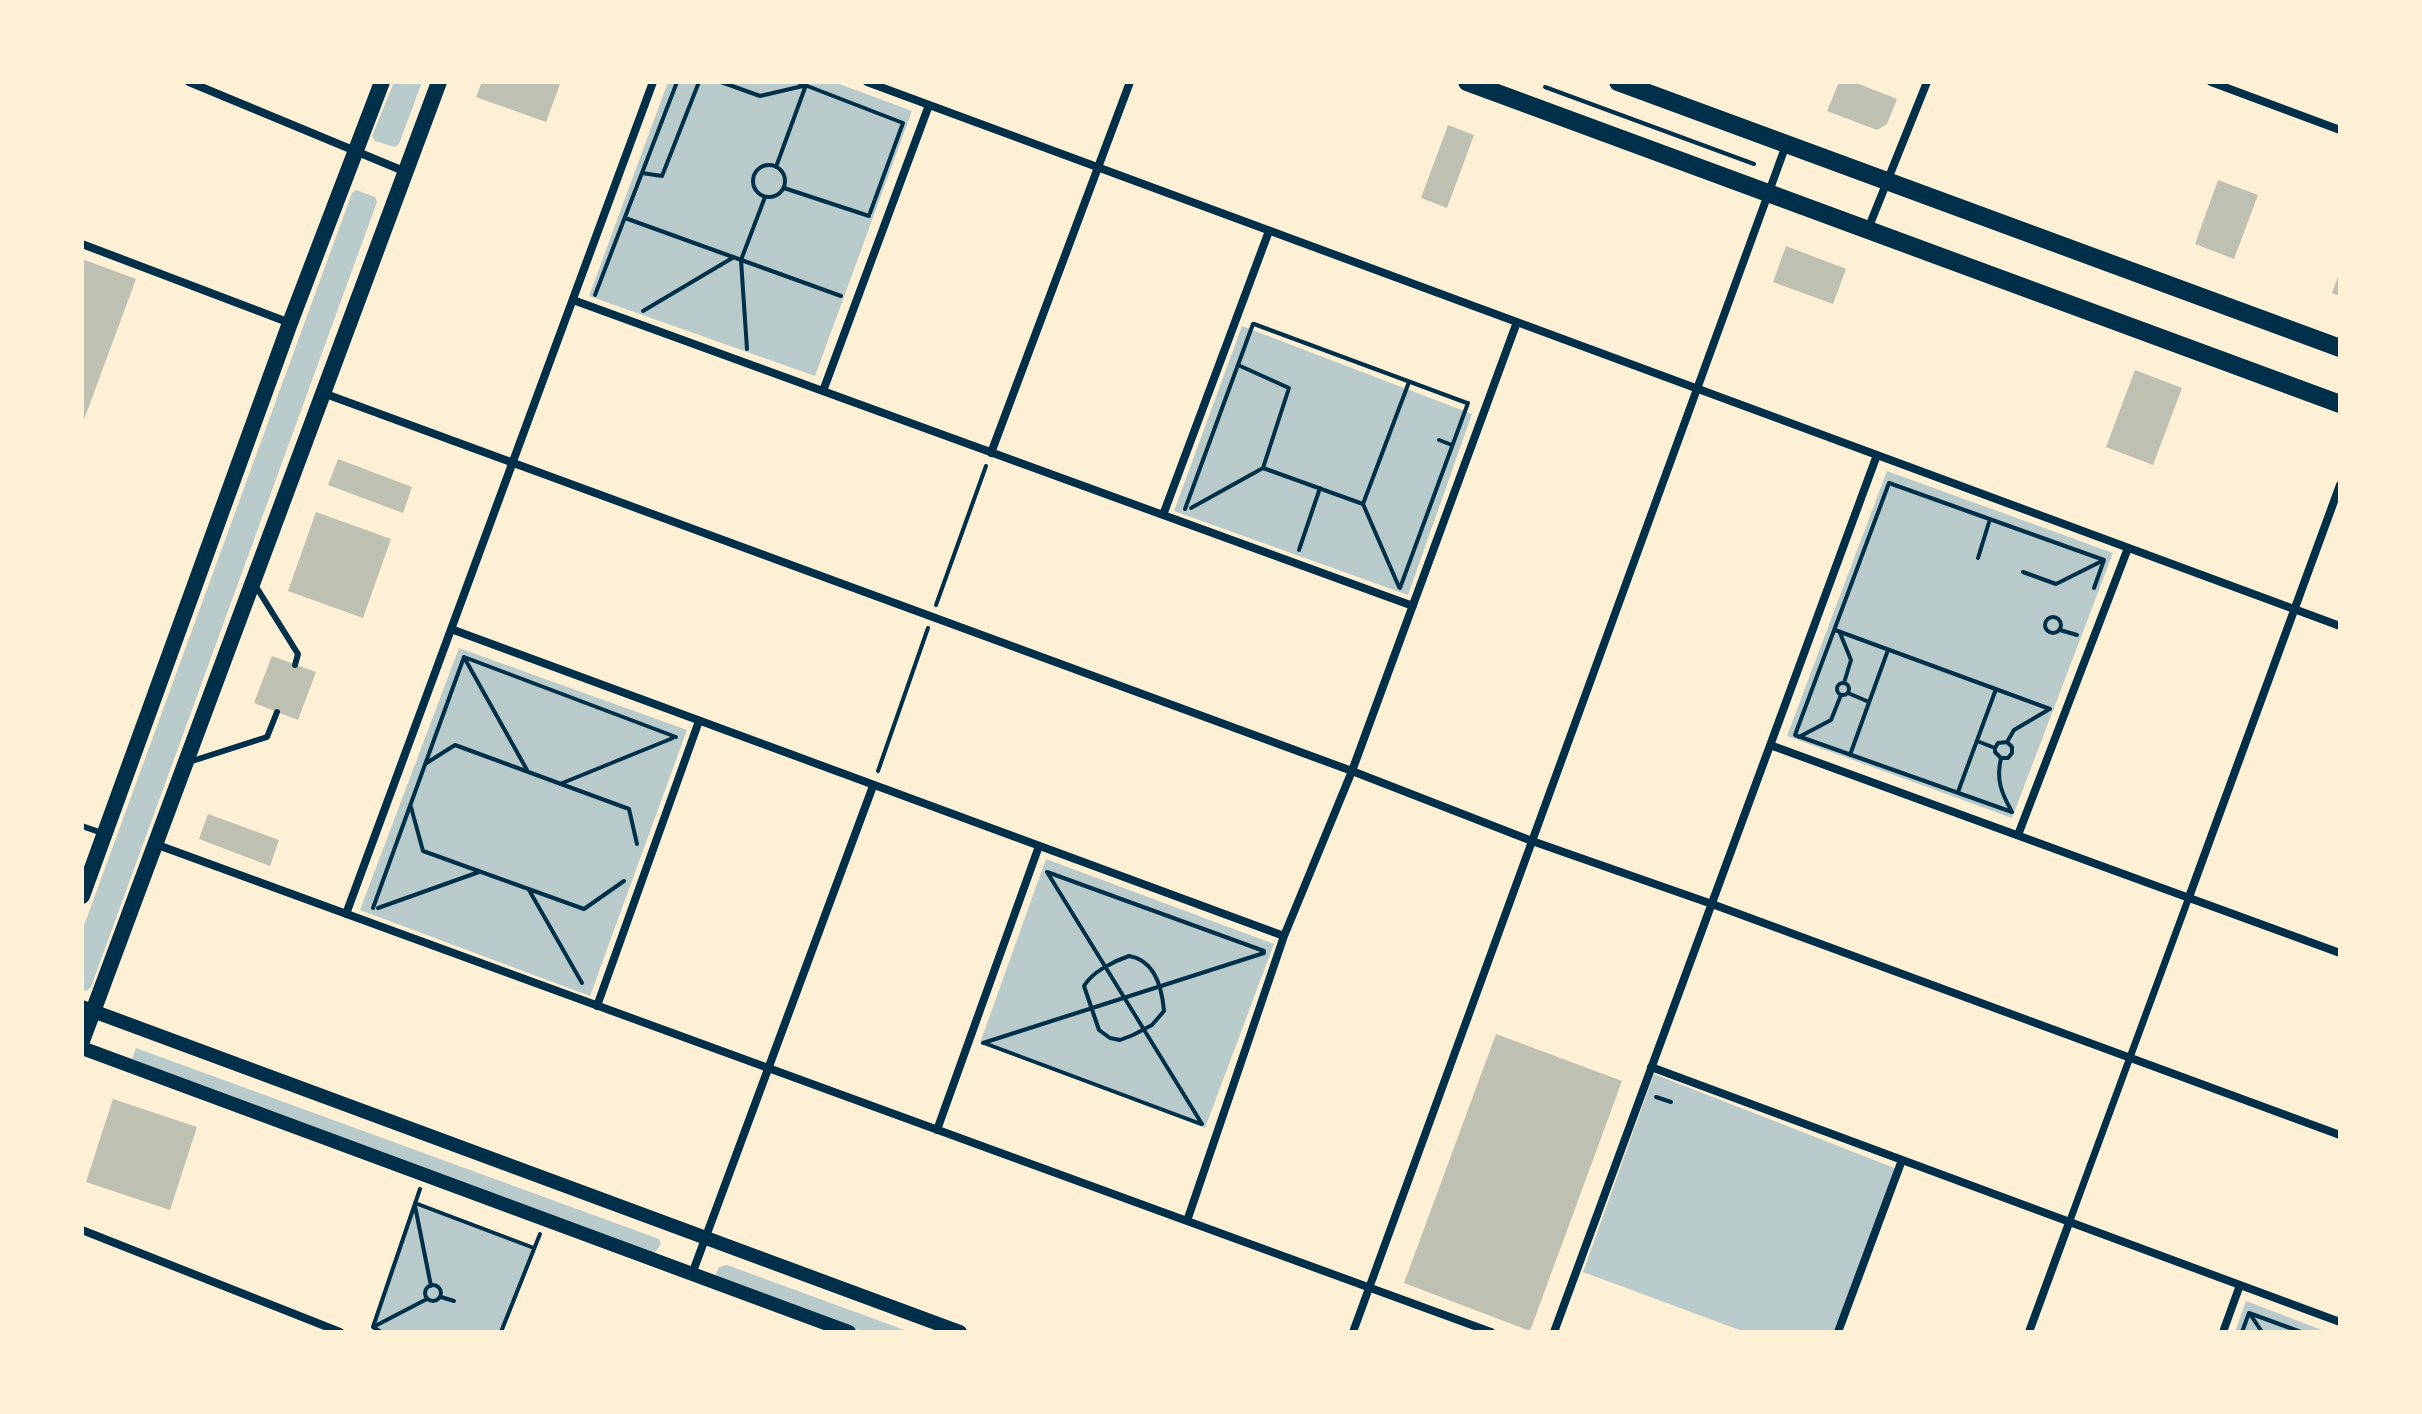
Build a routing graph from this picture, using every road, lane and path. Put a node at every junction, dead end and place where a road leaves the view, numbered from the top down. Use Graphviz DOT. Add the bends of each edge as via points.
graph roads {
  1 [pos="189,82"];
  2 [pos="382,82"];
  3 [pos="439,82"];
  4 [pos="653,82"];
  5 [pos="677,82"];
  6 [pos="699,82"];
  7 [pos="721,82"];
  8 [pos="797,82"];
  9 [pos="867,82"];
  10 [pos="1130,82"];
  11 [pos="1467,82"];
  12 [pos="1618,82"];
  13 [pos="1927,82"];
  14 [pos="2211,82"];
  15 [pos="806,85"];
  16 [pos="929,105"];
  17 [pos="2340,130"];
  18 [pos="1787,144"];
  19 [pos="354,151"];
  20 [pos="776,167"];
  21 [pos="1097,167"];
  22 [pos="406,172"];
  23 [pos="642,173"];
  24 [pos="1887,181"];
  25 [pos="783,188"];
  26 [pos="1768,193"];
  27 [pos="765,197"];
  28 [pos="625,218"];
  29 [pos="1868,230"];
  30 [pos="1269,231"];
  31 [pos="82,244"];
  32 [pos="734,257"];
  33 [pos="741,260"];
  34 [pos="845,283"];
  35 [pos="841,296"];
  36 [pos="607,299"];
  37 [pos="573,300"];
  38 [pos="630,308"];
  39 [pos="836,309"];
  40 [pos="642,312"];
  41 [pos="657,317"];
  42 [pos="1237,318"];
  43 [pos="1517,322"];
  44 [pos="290,323"];
  45 [pos="1253,324"];
  46 [pos="2340,348"];
  47 [pos="760,354"];
  48 [pos="1238,365"];
  49 [pos="1409,382"];
  50 [pos="1697,388"];
  51 [pos="823,391"];
  52 [pos="323,393"];
  53 [pos="1468,403"];
  54 [pos="2340,404"];
  55 [pos="1485,410"];
  56 [pos="1439,440"];
  57 [pos="1452,445"];
  58 [pos="991,453"];
  59 [pos="1877,455"];
  60 [pos="513,463"];
  61 [pos="1263,468"];
  62 [pos="2340,485"];
  63 [pos="1320,488"];
  64 [pos="1363,504"];
  65 [pos="1184,512"];
  66 [pos="1163,515"];
  67 [pos="1198,517"];
  68 [pos="1990,519"];
  69 [pos="2128,548"];
  70 [pos="1298,552"];
  71 [pos="1978,558"];
  72 [pos="2023,572"];
  73 [pos="253,582"];
  74 [pos="1386,584"];
  75 [pos="1400,589"];
  76 [pos="1413,606"];
  77 [pos="2295,609"];
  78 [pos="932,617"];
  79 [pos="2340,626"];
  80 [pos="451,629"];
  81 [pos="2060,630"];
  82 [pos="1837,631"];
  83 [pos="2077,635"];
  84 [pos="1888,650"];
  85 [pos="464,657"];
  86 [pos="295,665"];
  87 [pos="1844,683"];
  88 [pos="1996,689"];
  89 [pos="1848,693"];
  90 [pos="1841,695"];
  91 [pos="1869,702"];
  92 [pos="277,712"];
  93 [pos="699,721"];
  94 [pos="1799,737"];
  95 [pos="1977,741"];
  96 [pos="2007,742"];
  97 [pos="1770,745"];
  98 [pos="1995,748"];
  99 [pos="1850,755"];
  100 [pos="2001,758"];
  101 [pos="186,763"];
  102 [pos="425,764"];
  103 [pos="527,771"];
  104 [pos="1352,771"];
  105 [pos="560,784"];
  106 [pos="873,786"];
  107 [pos="1958,793"];
  108 [pos="410,805"];
  109 [pos="82,826"];
  110 [pos="105,834"];
  111 [pos="2018,835"];
  112 [pos="1532,841"];
  113 [pos="155,844"];
  114 [pos="637,844"];
  115 [pos="1039,846"];
  116 [pos="479,871"];
  117 [pos="624,881"];
  118 [pos="529,889"];
  119 [pos="82,896"];
  120 [pos="2189,897"];
  121 [pos="1712,904"];
  122 [pos="346,914"];
  123 [pos="1284,936"];
  124 [pos="2340,953"];
  125 [pos="1106,968"];
  126 [pos="1159,987"];
  127 [pos="585,988"];
  128 [pos="1124,998"];
  129 [pos="597,1006"];
  130 [pos="88,1009"];
  131 [pos="1091,1009"];
  132 [pos="1143,1028"];
  133 [pos="82,1041"];
  134 [pos="82,1048"];
  135 [pos="2130,1058"];
  136 [pos="1651,1067"];
  137 [pos="768,1068"];
  138 [pos="1202,1124"];
  139 [pos="937,1130"];
  140 [pos="1218,1130"];
  141 [pos="2340,1135"];
  142 [pos="1902,1160"];
  143 [pos="415,1203"];
  144 [pos="1187,1221"];
  145 [pos="2069,1223"];
  146 [pos="82,1230"];
  147 [pos="704,1237"];
  148 [pos="692,1274"];
  149 [pos="2240,1285"];
  150 [pos="431,1286"];
  151 [pos="1369,1287"];
  152 [pos="441,1297"];
  153 [pos="427,1299"];
  154 [pos="454,1301"];
  155 [pos="2249,1313"];
  156 [pos="2340,1322"];
  157 [pos="373,1327"];
  158 [pos="340,1332"];
  159 [pos="381,1332"];
  160 [pos="501,1332"];
  161 [pos="849,1332"];
  162 [pos="960,1332"];
  163 [pos="1353,1332"];
  164 [pos="1491,1332"];
  165 [pos="1554,1332"];
  166 [pos="1838,1332"];
  167 [pos="2029,1332"];
  168 [pos="2223,1332"];
  169 [pos="2242,1332"];
  170 [pos="2262,1332"];
  171 [pos="2301,1332"];
  1 -- 19 [label="street"];
  2 -- 19 [label="main road"];
  3 -- 22 [label="main road"];
  4 -- 37 [label="street"];
  5 -- 23 [label="path"];
  6 -- 23 [label="path" via="662,176"];
  7 -- 15 [label="path" via="760,96"];
  8 -- 15 [label="path"];
  9 -- 16 [label="street"];
  10 -- 21 [label="street"];
  11 -- 26 [label="main road"];
  12 -- 18 [label="main road"];
  13 -- 24 [label="street"];
  14 -- 17 [label="street"];
  15 -- 20 [label="path"];
  15 -- 25 [label="path" via="903,123 869,216"];
  16 -- 21 [label="street"];
  16 -- 51 [label="street"];
  18 -- 24 [label="main road"];
  18 -- 26 [label="street"];
  19 -- 22 [label="street"];
  19 -- 44 [label="main road"];
  20 -- 25 [label="path" via="784,176"];
  20 -- 27 [label="path" via="761,167 753,179"];
  21 -- 30 [label="street"];
  21 -- 58 [label="street"];
  22 -- 52 [label="main road"];
  23 -- 28 [label="path"];
  24 -- 29 [label="street"];
  24 -- 46 [label="main road"];
  25 -- 27 [label="path"];
  26 -- 29 [label="main road"];
  26 -- 50 [label="street"];
  27 -- 33 [label="path"];
  28 -- 32 [label="path"];
  28 -- 36 [label="path" via="595,295"];
  29 -- 54 [label="main road"];
  30 -- 42 [label="street"];
  30 -- 43 [label="street"];
  31 -- 44 [label="street"];
  32 -- 33 [label="path"];
  32 -- 40 [label="path"];
  33 -- 35 [label="path"];
  33 -- 47 [label="path" via="747,349"];
  34 -- 35 [label="path"];
  35 -- 39 [label="path"];
  37 -- 51 [label="street"];
  37 -- 60 [label="street"];
  38 -- 40 [label="path"];
  40 -- 41 [label="path"];
  42 -- 45 [label="path"];
  42 -- 66 [label="street"];
  43 -- 50 [label="street"];
  43 -- 55 [label="street"];
  44 -- 110 [label="main road"];
  45 -- 48 [label="path"];
  45 -- 49 [label="path"];
  48 -- 61 [label="path" via="1289,388"];
  48 -- 65 [label="path"];
  49 -- 53 [label="path"];
  49 -- 64 [label="path"];
  50 -- 59 [label="street"];
  50 -- 112 [label="street"];
  51 -- 58 [label="street"];
  52 -- 60 [label="street"];
  52 -- 73 [label="main road"];
  53 -- 55 [label="path"];
  53 -- 57 [label="path"];
  55 -- 76 [label="street"];
  56 -- 57 [label="path"];
  57 -- 75 [label="path"];
  58 -- 66 [label="street"];
  58 -- 78 [label="path"];
  59 -- 69 [label="street"];
  59 -- 97 [label="street"];
  60 -- 78 [label="street"];
  60 -- 80 [label="street"];
  61 -- 63 [label="path"];
  61 -- 65 [label="path"];
  62 -- 77 [label="street"];
  63 -- 64 [label="path"];
  63 -- 70 [label="path"];
  64 -- 75 [label="path"];
  65 -- 67 [label="path"];
  66 -- 76 [label="street"];
  68 -- 71 [label="path"];
  68 -- 72 [label="path" via="2104,560 2056,584"];
  68 -- 82 [label="path" via="1889,483"];
  69 -- 77 [label="street"];
  69 -- 111 [label="street"];
  73 -- 86 [label="lane" via="298,654"];
  73 -- 101 [label="main road"];
  74 -- 75 [label="path"];
  76 -- 104 [label="street"];
  77 -- 79 [label="street"];
  77 -- 120 [label="street"];
  78 -- 104 [label="street"];
  78 -- 106 [label="path"];
  80 -- 93 [label="street"];
  80 -- 122 [label="street"];
  81 -- 83 [label="path"];
  82 -- 84 [label="path"];
  82 -- 87 [label="path" via="1852,664"];
  82 -- 94 [label="path" via="1795,735"];
  84 -- 88 [label="path"];
  84 -- 91 [label="path"];
  85 -- 102 [label="path"];
  85 -- 103 [label="path"];
  85 -- 105 [label="path" via="676,737"];
  87 -- 89 [label="path"];
  87 -- 90 [label="path" via="1837,688"];
  88 -- 95 [label="path"];
  88 -- 96 [label="path" via="2050,709 2014,730"];
  89 -- 90 [label="path"];
  89 -- 91 [label="path"];
  90 -- 94 [label="path" via="1831,720"];
  91 -- 99 [label="path"];
  92 -- 101 [label="lane" via="267,737"];
  93 -- 106 [label="street"];
  93 -- 129 [label="street"];
  94 -- 99 [label="path"];
  95 -- 98 [label="path"];
  95 -- 107 [label="path"];
  96 -- 98 [label="path"];
  96 -- 100 [label="path" via="2012,753"];
  97 -- 111 [label="street"];
  97 -- 121 [label="street"];
  98 -- 100 [label="path"];
  99 -- 107 [label="path"];
  100 -- 107 [label="path" via="2000,789 2012,812"];
  101 -- 113 [label="main road"];
  102 -- 103 [label="path" via="455,745"];
  102 -- 108 [label="path"];
  103 -- 105 [label="path"];
  104 -- 112 [label="street"];
  104 -- 123 [label="street"];
  105 -- 114 [label="path" via="629,809"];
  106 -- 115 [label="street"];
  106 -- 137 [label="street"];
  108 -- 116 [label="path" via="423,851"];
  108 -- 116 [label="path" via="372,910"];
  109 -- 110 [label="lane"];
  110 -- 119 [label="main road"];
  111 -- 120 [label="street"];
  112 -- 121 [label="street"];
  112 -- 151 [label="street"];
  113 -- 122 [label="street"];
  113 -- 130 [label="main road"];
  115 -- 123 [label="street"];
  115 -- 139 [label="street"];
  116 -- 118 [label="path"];
  117 -- 118 [label="path" via="584,909"];
  118 -- 127 [label="path"];
  120 -- 124 [label="street"];
  120 -- 135 [label="street"];
  121 -- 135 [label="street"];
  121 -- 136 [label="street"];
  122 -- 129 [label="street"];
  123 -- 140 [label="street"];
  125 -- 126 [label="path" via="1129,956 1139,958 1149,964"];
  125 -- 126 [label="path" via="1047,872 1266,952"];
  125 -- 128 [label="path"];
  125 -- 131 [label="path" via="1084,986"];
  126 -- 128 [label="path"];
  126 -- 132 [label="path" via="1164,1011"];
  128 -- 131 [label="path"];
  128 -- 132 [label="path"];
  129 -- 137 [label="street"];
  130 -- 133 [label="main road"];
  130 -- 147 [label="street"];
  131 -- 132 [label="path" via="1099,1030 1110,1038 1120,1040"];
  131 -- 138 [label="path" via="983,1043"];
  132 -- 138 [label="path"];
  134 -- 148 [label="street"];
  135 -- 141 [label="street"];
  135 -- 145 [label="street"];
  136 -- 142 [label="street"];
  136 -- 165 [label="street"];
  137 -- 139 [label="street"];
  137 -- 147 [label="street"];
  138 -- 140 [label="path"];
  139 -- 144 [label="street"];
  140 -- 144 [label="street"];
  142 -- 145 [label="street"];
  142 -- 166 [label="street"];
  143 -- 150 [label="path"];
  143 -- 157 [label="path"];
  143 -- 160 [label="path" via="534,1248"];
  144 -- 151 [label="street"];
  145 -- 149 [label="street"];
  145 -- 167 [label="street"];
  146 -- 158 [label="street"];
  147 -- 148 [label="street"];
  147 -- 162 [label="street"];
  148 -- 161 [label="street"];
  149 -- 156 [label="street"];
  149 -- 168 [label="street"];
  150 -- 152 [label="path" via="439,1287"];
  150 -- 153 [label="path" via="425,1291"];
  151 -- 163 [label="street"];
  151 -- 164 [label="street"];
  152 -- 153 [label="path" via="435,1302"];
  152 -- 154 [label="path"];
  153 -- 157 [label="path"];
  155 -- 169 [label="path"];
  155 -- 170 [label="path"];
  155 -- 171 [label="path"];
  157 -- 159 [label="path"];
}
